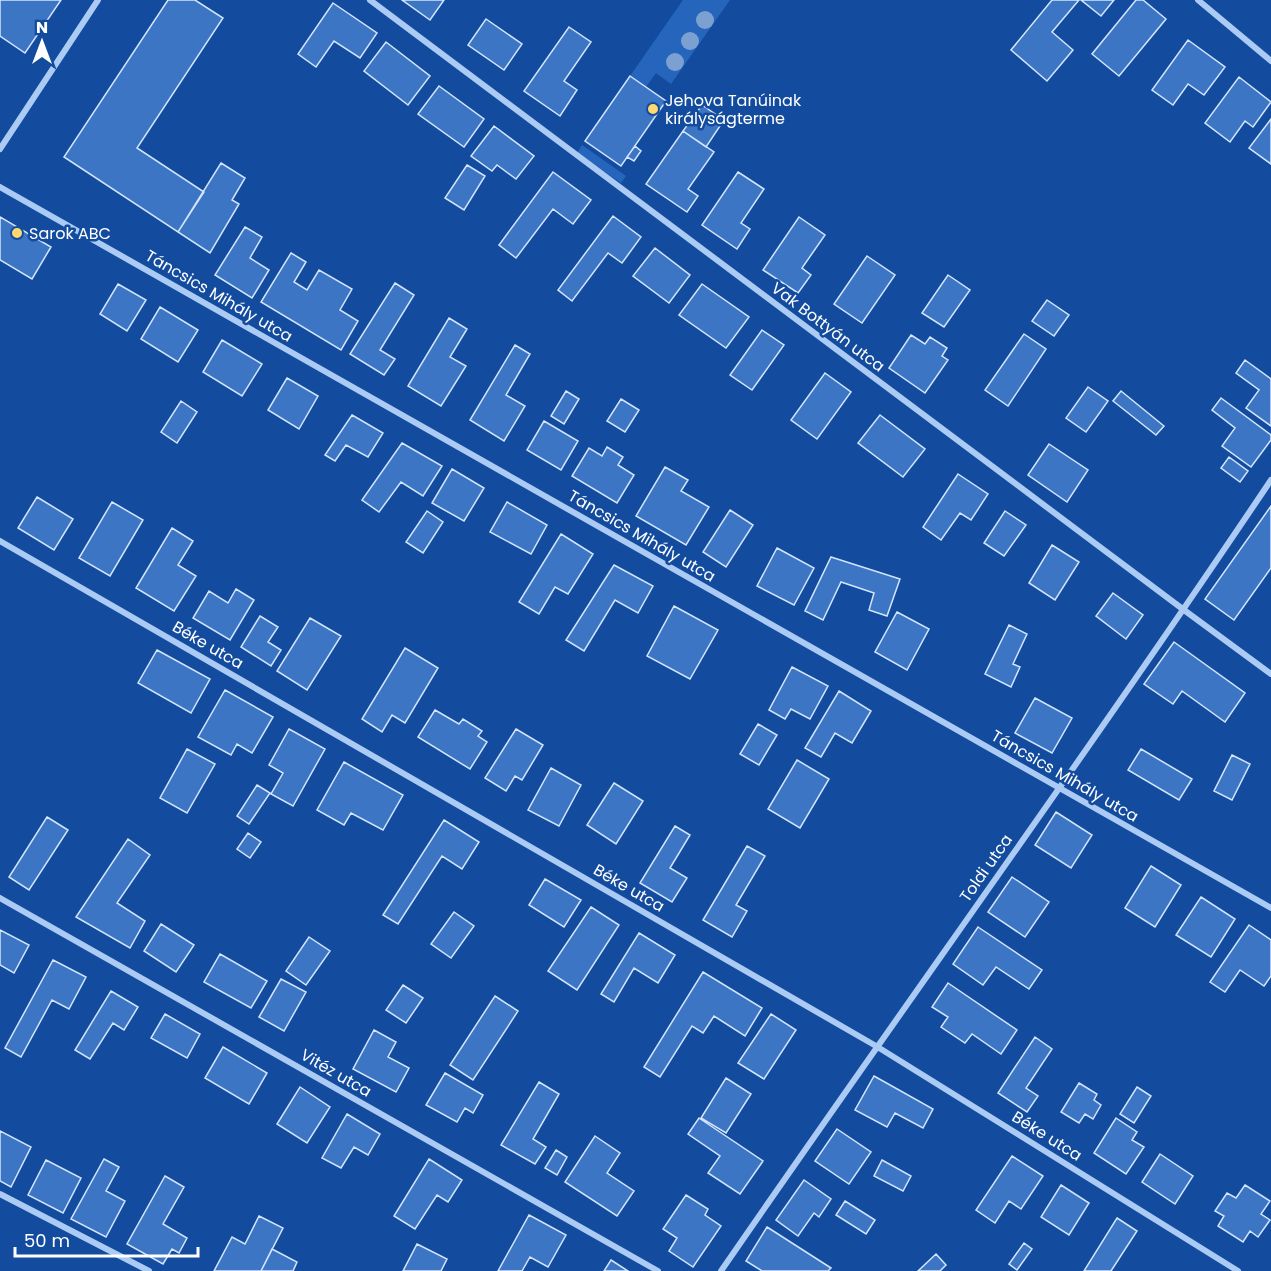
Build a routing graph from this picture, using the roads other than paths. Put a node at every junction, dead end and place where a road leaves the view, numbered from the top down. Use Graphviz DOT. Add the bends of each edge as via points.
graph roads {
  1 [pos="98,0"];
  2 [pos="370,0"];
  3 [pos="1198,0"];
  4 [pos="1271,61"];
  5 [pos="0,149"];
  6 [pos="0,187"];
  7 [pos="1271,480"];
  8 [pos="0,541"];
  9 [pos="1184,610"];
  10 [pos="1271,674"];
  11 [pos="1059,788"];
  12 [pos="0,898"];
  13 [pos="1271,908"];
  14 [pos="876,1046"];
  15 [pos="0,1194"];
  16 [pos="149,1271"];
  17 [pos="658,1271"];
  18 [pos="721,1271"];
  19 [pos="1238,1271"];
  1 -- 5 [label="street"];
  2 -- 9 [label="street, Vak Bottyán utca"];
  3 -- 4 [label="street"];
  6 -- 11 [label="street, Táncsics Mihály utca"];
  7 -- 9 [label="street, Toldi utca"];
  8 -- 14 [label="street, Béke utca"];
  9 -- 10 [label="street, Vak Bottyán utca"];
  9 -- 11 [label="street, Toldi utca"];
  11 -- 13 [label="street, Táncsics Mihály utca"];
  11 -- 14 [label="street, Toldi utca"];
  12 -- 17 [label="street, Vitéz utca"];
  14 -- 18 [label="street, Toldi utca"];
  14 -- 19 [label="street, Béke utca"];
  15 -- 16 [label="street"];
}
